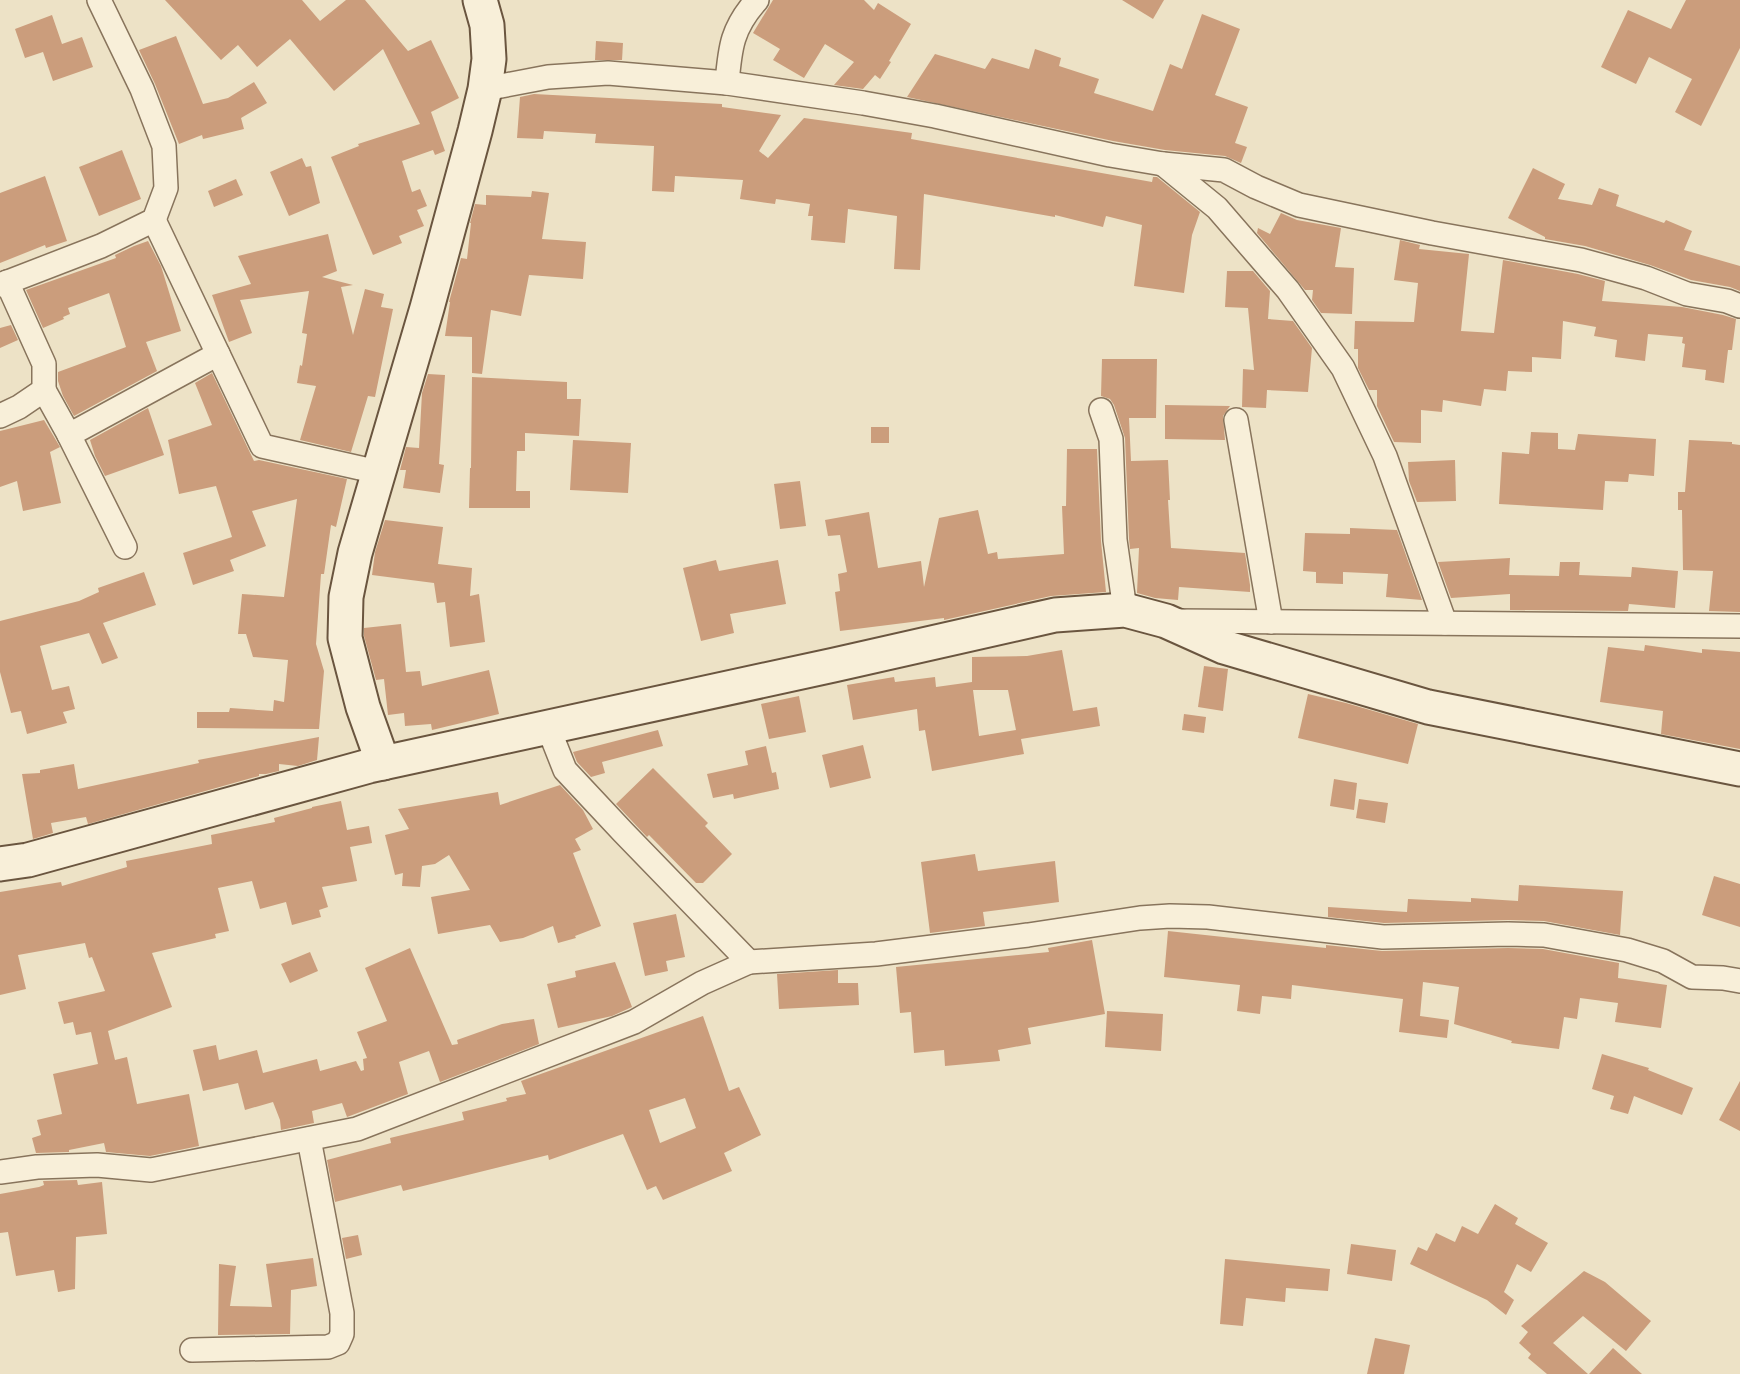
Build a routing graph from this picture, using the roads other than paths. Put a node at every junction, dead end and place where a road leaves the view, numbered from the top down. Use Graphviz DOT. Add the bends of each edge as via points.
graph roads {
  1 [pos="99,0"];
  2 [pos="480,0"];
  3 [pos="757,0"];
  4 [pos="727,83"];
  5 [pos="485,89"];
  6 [pos="1163,164"];
  7 [pos="154,220"];
  8 [pos="4,284"];
  9 [pos="1740,306"];
  10 [pos="218,354"];
  11 [pos="44,390"];
  12 [pos="1101,410"];
  13 [pos="0,416"];
  14 [pos="1236,419"];
  15 [pos="69,435"];
  16 [pos="378,472"];
  17 [pos="124,547"];
  18 [pos="1125,610"];
  19 [pos="1166,621"];
  20 [pos="1271,622"];
  21 [pos="1445,623"];
  22 [pos="1740,626"];
  23 [pos="548,727"];
  24 [pos="383,763"];
  25 [pos="1740,769"];
  26 [pos="0,864"];
  27 [pos="749,962"];
  28 [pos="1740,981"];
  29 [pos="309,1139"];
  30 [pos="0,1172"];
  31 [pos="192,1350"];
  1 -- 7 [label="street" via="164,146 166,188"];
  2 -- 5 [label="main road" via="489,59"];
  3 -- 4 [label="street" via="745,13 730,45"];
  4 -- 5 [label="street" via="608,72"];
  4 -- 6 [label="street" via="935,116"];
  5 -- 16 [label="main road"];
  6 -- 9 [label="street" via="1224,170 1299,205 1581,260"];
  6 -- 21 [label="street" via="1217,208 1288,290 1343,368 1385,456"];
  7 -- 8 [label="street"];
  7 -- 10 [label="street"];
  8 -- 11 [label="street" via="44,364"];
  10 -- 15 [label="street"];
  10 -- 16 [label="street" via="262,446"];
  11 -- 13 [label="street"];
  11 -- 15 [label="street"];
  12 -- 18 [label="street" via="1111,439 1115,540"];
  14 -- 20 [label="street"];
  15 -- 17 [label="street"];
  16 -- 24 [label="main road" via="346,597 345,638"];
  18 -- 19 [label="main road"];
  18 -- 23 [label="main road" via="1055,615"];
  19 -- 20 [label="street"];
  19 -- 25 [label="main road" via="1224,647 1428,707"];
  20 -- 21 [label="street"];
  21 -- 22 [label="street"];
  23 -- 24 [label="main road"];
  23 -- 27 [label="street" via="565,770"];
  24 -- 26 [label="main road"];
  27 -- 28 [label="street" via="876,954 1170,916 1383,937 1544,936 1627,950 1692,977"];
  27 -- 29 [label="street" via="634,1022 357,1129"];
  29 -- 30 [label="street" via="151,1170 97,1165"];
  29 -- 31 [label="street" via="342,1313 338,1343 328,1347"];
}
